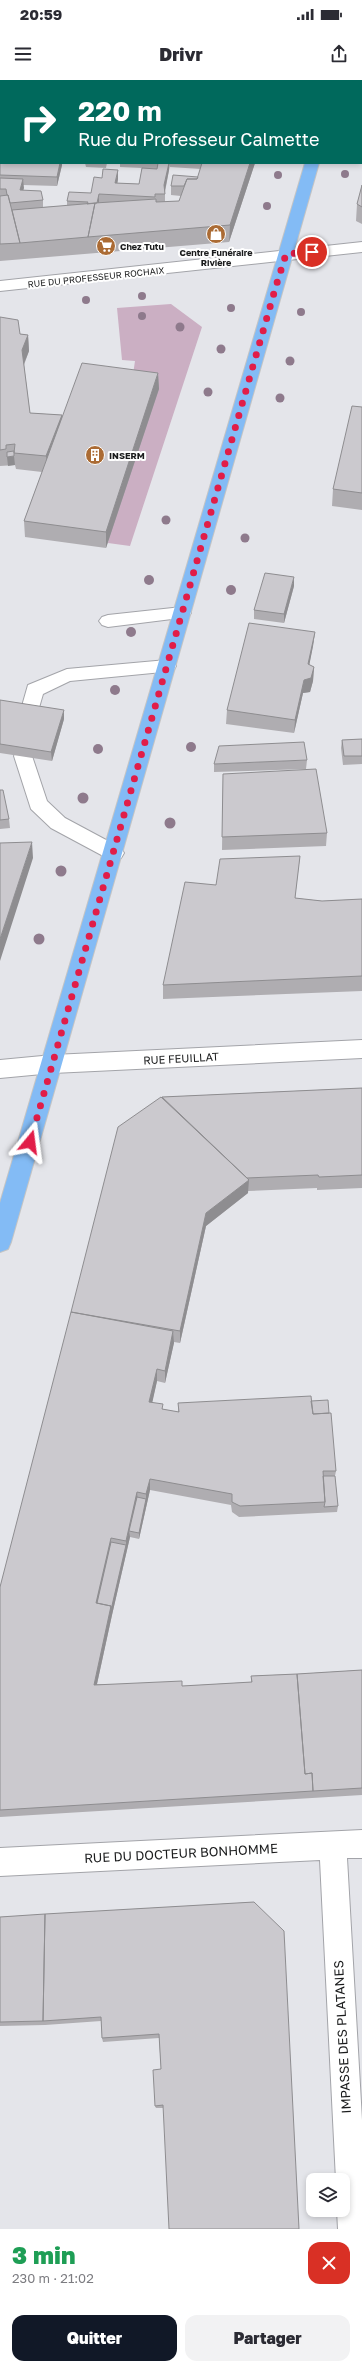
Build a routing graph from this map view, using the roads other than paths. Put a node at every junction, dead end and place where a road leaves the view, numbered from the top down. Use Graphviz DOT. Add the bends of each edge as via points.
graph roads {
  1 [pos="312,164"];
  2 [pos="362,246"];
  3 [pos="286,254"];
  4 [pos="0,286"];
  5 [pos="182,613"];
  6 [pos="108,620"];
  7 [pos="167,666"];
  8 [pos="29,713"];
  9 [pos="23,756"];
  10 [pos="114,853"];
  11 [pos="362,1049"];
  12 [pos="53,1064"];
  13 [pos="0,1069"];
  14 [pos="0,1242"];
  15 [pos="362,1844"];
  16 [pos="332,1846"];
  17 [pos="0,1862"];
  18 [pos="352,2229"];
  1 -- 3 [label="main road"];
  2 -- 3 [label="street, RUE DU PROFESSEUR ROCHAIX"];
  3 -- 4 [label="street, RUE DU PROFESSEUR ROCHAIX" via="230,263"];
  3 -- 5 [label="main road"];
  5 -- 6 [label="street"];
  5 -- 7 [label="main road"];
  7 -- 8 [label="street" via="67,675 35,690"];
  7 -- 10 [label="main road"];
  9 -- 10 [label="street" via="38,804 58,823"];
  10 -- 12 [label="main road"];
  11 -- 12 [label="street, RUE FEUILLAT"];
  12 -- 13 [label="street, RUE FEUILLAT"];
  12 -- 14 [label="main road"];
  15 -- 16 [label="street, RUE DU DOCTEUR BONHOMME"];
  16 -- 17 [label="street, RUE DU DOCTEUR BONHOMME"];
  16 -- 18 [label="street, IMPASSE DES PLATANES"];
}
